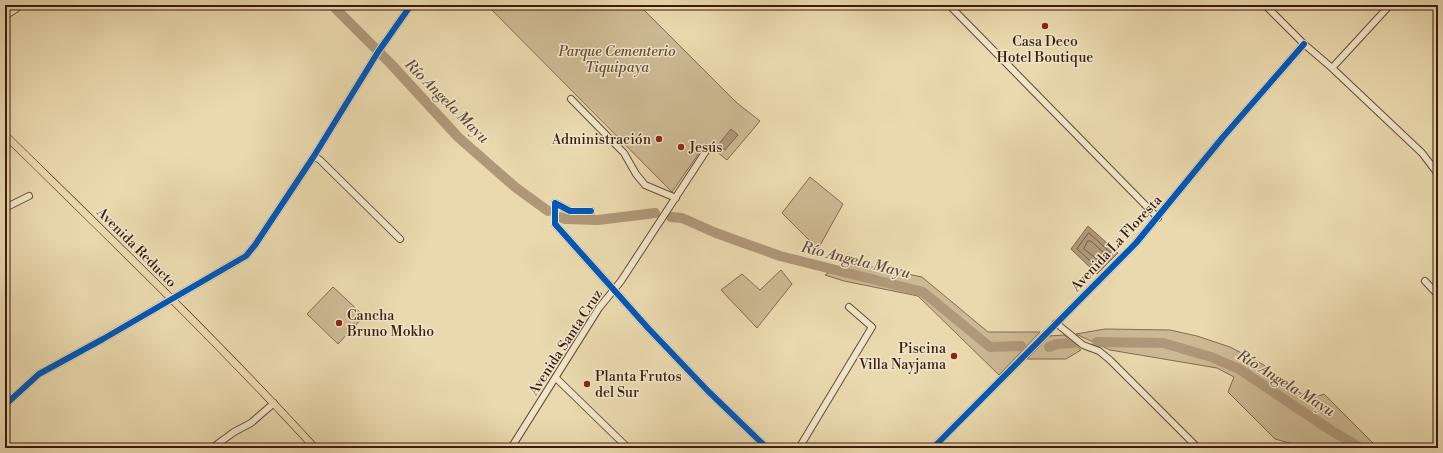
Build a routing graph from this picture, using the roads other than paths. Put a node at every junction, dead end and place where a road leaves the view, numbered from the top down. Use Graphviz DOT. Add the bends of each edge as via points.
graph roads {
  1 [pos="19,5"];
  2 [pos="411,5"];
  3 [pos="948,5"];
  4 [pos="1265,5"];
  5 [pos="1390,5"];
  6 [pos="5,16"];
  7 [pos="1304,44"];
  8 [pos="1332,68"];
  9 [pos="571,99"];
  10 [pos="5,135"];
  11 [pos="706,151"];
  12 [pos="314,156"];
  13 [pos="1438,174"];
  14 [pos="29,196"];
  15 [pos="676,198"];
  16 [pos="6,205"];
  17 [pos="591,211"];
  18 [pos="1158,218"];
  19 [pos="400,239"];
  20 [pos="1424,281"];
  21 [pos="613,290"];
  22 [pos="1438,295"];
  23 [pos="172,299"];
  24 [pos="849,306"];
  25 [pos="1056,323"];
  26 [pos="556,378"];
  27 [pos="274,403"];
  28 [pos="5,405"];
  29 [pos="212,448"];
  30 [pos="315,448"];
  31 [pos="511,448"];
  32 [pos="628,448"];
  33 [pos="767,448"];
  34 [pos="799,448"];
  35 [pos="933,448"];
  36 [pos="1198,448"];
  1 -- 6 [label="street"];
  2 -- 12 [label="street" via="378,52"];
  3 -- 18 [label="street"];
  4 -- 7 [label="street"];
  5 -- 8 [label="street"];
  7 -- 8 [label="street"];
  7 -- 18 [label="street, Avenida La Floresta"];
  8 -- 13 [label="street" via="1422,153"];
  9 -- 15 [label="street" via="624,153 645,185"];
  10 -- 23 [label="main road, Avenida Reducto"];
  11 -- 15 [label="street, Avenida Santa Cruz"];
  12 -- 19 [label="street"];
  12 -- 23 [label="street" via="246,256"];
  14 -- 16 [label="street"];
  15 -- 21 [label="street, Avenida Santa Cruz"];
  17 -- 21 [label="street" via="570,211 555,203 555,224"];
  18 -- 25 [label="street, Avenida La Floresta"];
  20 -- 22 [label="street"];
  21 -- 26 [label="street, Avenida Santa Cruz"];
  21 -- 33 [label="street" via="708,391"];
  23 -- 27 [label="main road, Avenida Reducto"];
  23 -- 28 [label="street" via="39,374"];
  24 -- 34 [label="street" via="872,327"];
  25 -- 35 [label="street, Avenida La Floresta"];
  25 -- 36 [label="street" via="1083,345 1099,351 1110,360"];
  26 -- 31 [label="street, Avenida Santa Cruz"];
  26 -- 32 [label="street"];
  27 -- 29 [label="street" via="251,423"];
  27 -- 30 [label="main road, Avenida Reducto"];
}
